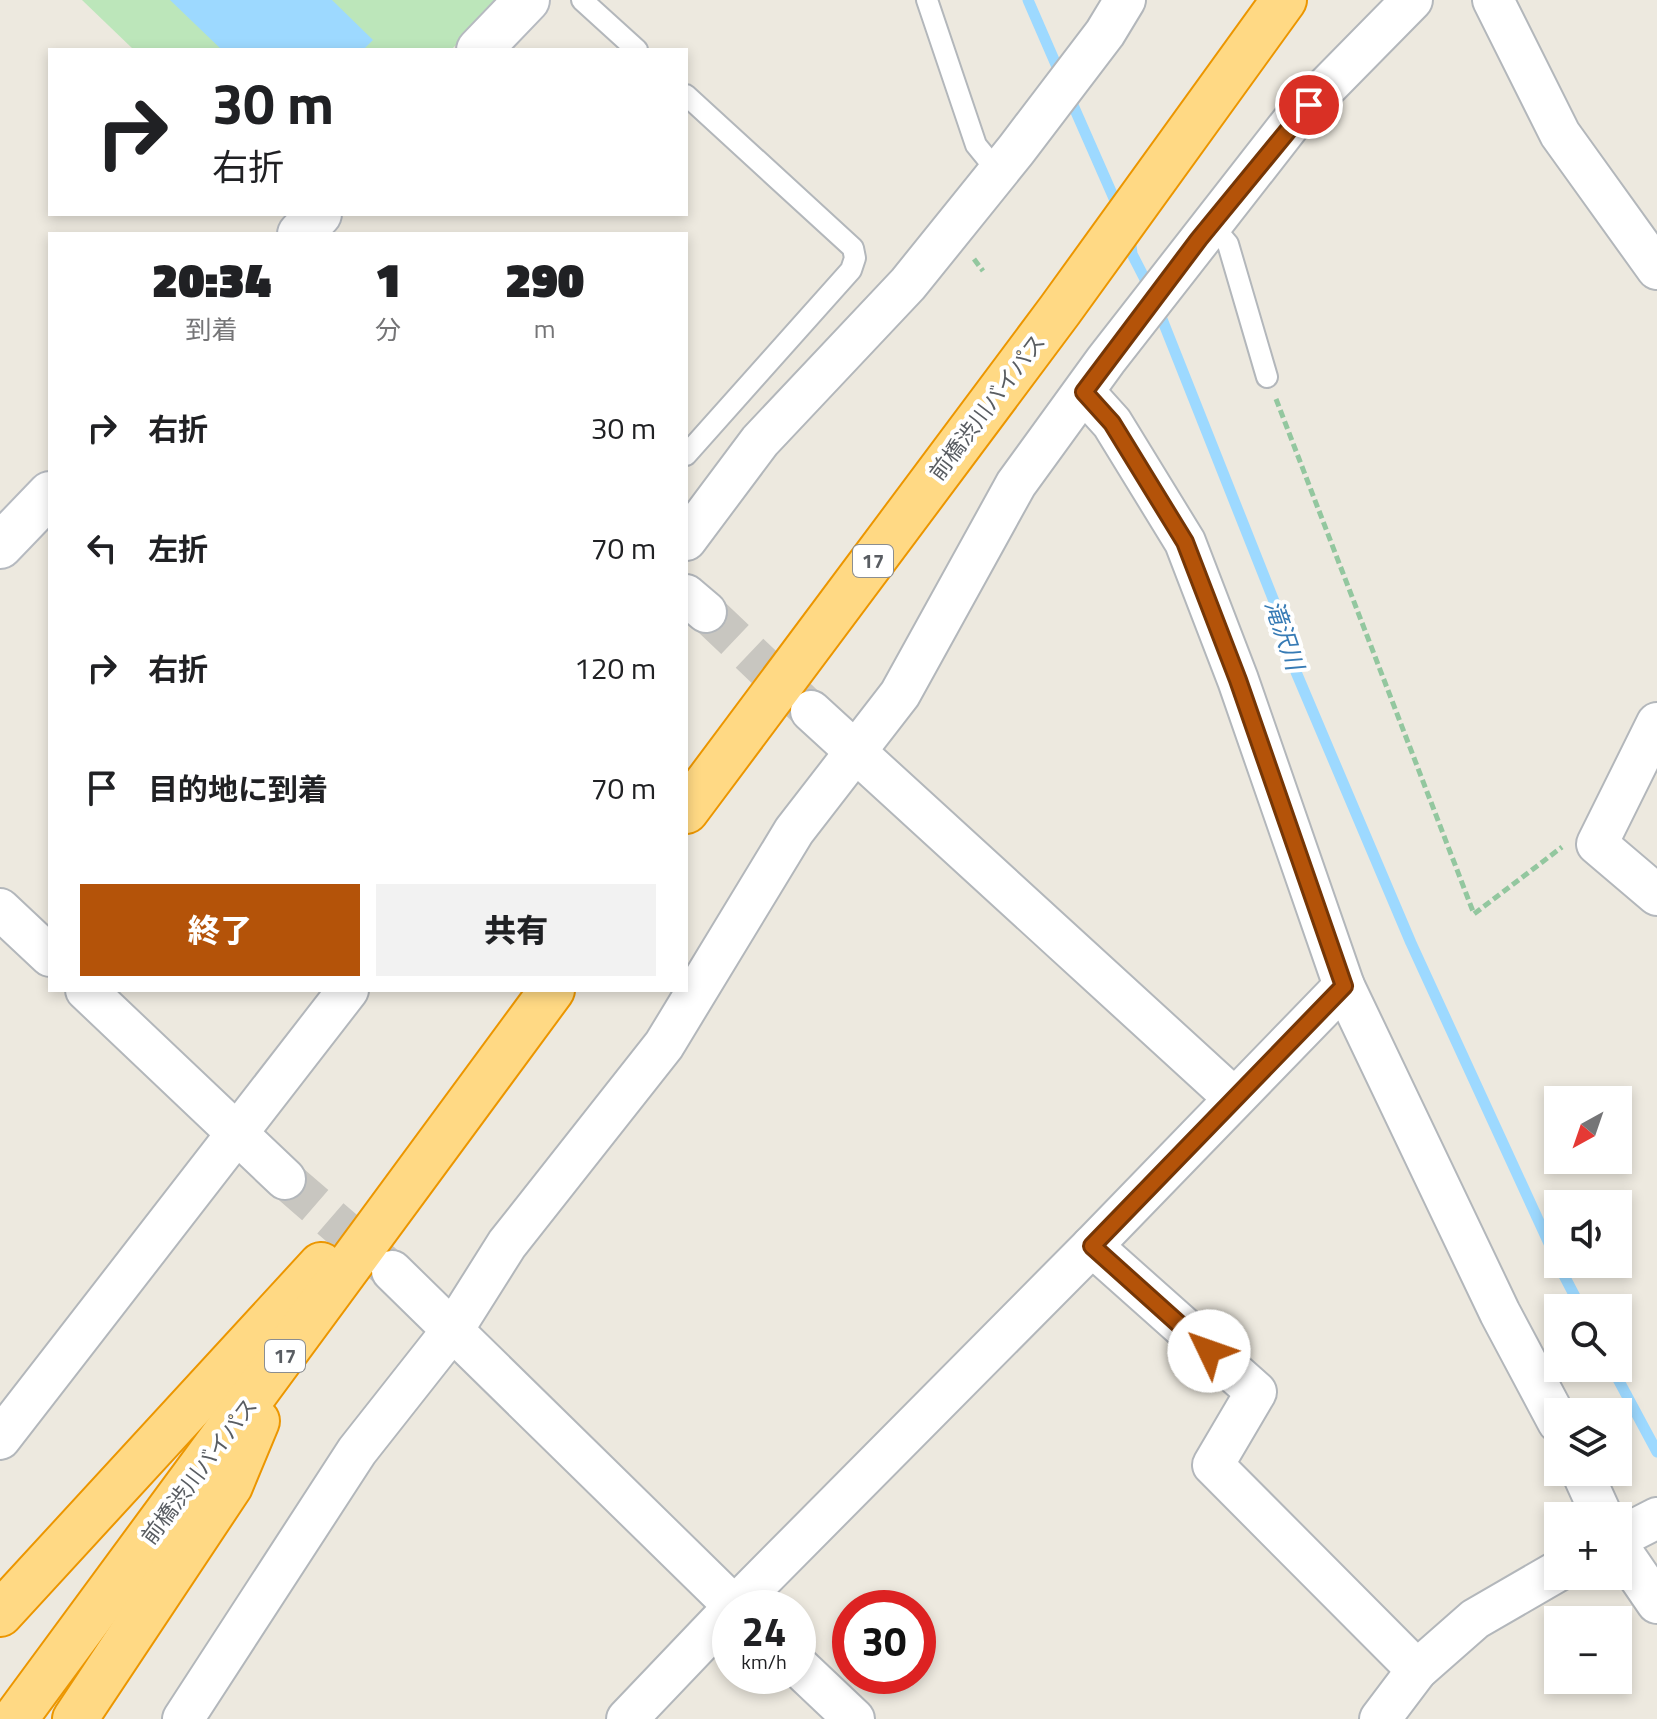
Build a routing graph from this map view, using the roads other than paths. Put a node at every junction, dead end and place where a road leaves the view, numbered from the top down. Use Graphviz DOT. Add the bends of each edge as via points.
graph roads {
  1 [pos="527,0"];
  2 [pos="582,0"];
  3 [pos="927,0"];
  4 [pos="1284,0"];
  5 [pos="1412,0"];
  6 [pos="1493,0"];
  7 [pos="1118,9"];
  8 [pos="481,48"];
  9 [pos="635,48"];
  10 [pos="688,97"];
  11 [pos="1007,161"];
  12 [pos="1205,232"];
  13 [pos="1657,269"];
  14 [pos="1095,376"];
  15 [pos="1267,377"];
  16 [pos="688,453"];
  17 [pos="48,496"];
  18 [pos="688,537"];
  19 [pos="0,546"];
  20 [pos="811,711"];
  21 [pos="1657,723"];
  22 [pos="858,752"];
  23 [pos="688,808"];
  24 [pos="1657,895"];
  25 [pos="0,909"];
  26 [pos="48,954"];
  27 [pos="1344,986"];
  28 [pos="88,992"];
  29 [pos="346,992"];
  30 [pos="551,992"];
  31 [pos="1234,1098"];
  32 [pos="448,1130"];
  33 [pos="235,1132"];
  34 [pos="285,1179"];
  35 [pos="1092,1246"];
  36 [pos="392,1271"];
  37 [pos="454,1328"];
  38 [pos="280,1363"];
  39 [pos="1545,1398"];
  40 [pos="0,1439"];
  41 [pos="1634,1533"];
  42 [pos="1544,1579"];
  43 [pos="715,1590"];
  44 [pos="751,1590"];
  45 [pos="1657,1603"];
  46 [pos="0,1614"];
  47 [pos="712,1630"];
  48 [pos="1417,1670"];
  49 [pos="816,1683"];
  50 [pos="15,1719"];
  51 [pos="75,1719"];
  52 [pos="183,1719"];
  53 [pos="627,1719"];
  54 [pos="854,1719"];
  55 [pos="1380,1719"];
  1 -- 8 [label="street"];
  2 -- 9 [label="lane"];
  3 -- 11 [label="lane" via="976,145"];
  4 -- 23 [label="highway, 前橋渋川バイパス / 17"];
  5 -- 12 [label="street" via="1291,123"];
  6 -- 13 [label="street" via="1560,134"];
  7 -- 11 [label="street"];
  10 -- 16 [label="lane" via="853,248 855,258 851,270"];
  11 -- 18 [label="street" via="908,284 760,441"];
  12 -- 14 [label="street"];
  12 -- 15 [label="lane" via="1228,244"];
  14 -- 22 [label="street" via="1016,484 934,639"];
  14 -- 27 [label="street" via="1112,423 1185,542"];
  17 -- 19 [label="street"];
  20 -- 22 [label="street"];
  21 -- 24 [label="street" via="1597,844"];
  22 -- 31 [label="street"];
  22 -- 37 [label="street" via="794,831 664,1045 507,1244"];
  25 -- 26 [label="street"];
  27 -- 31 [label="street"];
  27 -- 39 [label="street"];
  28 -- 33 [label="street"];
  29 -- 33 [label="street"];
  30 -- 32 [label="highway, 前橋渋川バイパス / 17"];
  31 -- 35 [label="street"];
  32 -- 38 [label="highway, 前橋渋川バイパス / 17"];
  32 -- 46 [label="highway, 17"];
  33 -- 34 [label="street"];
  33 -- 40 [label="street"];
  35 -- 44 [label="street"];
  35 -- 48 [label="street" via="1256,1392 1213,1465"];
  36 -- 37 [label="street"];
  37 -- 43 [label="street"];
  37 -- 52 [label="street" via="357,1451"];
  38 -- 50 [label="highway, 前橋渋川バイパス / 17"];
  38 -- 51 [label="highway, 17" via="230,1486"];
  41 -- 45 [label="street"];
  42 -- 48 [label="street" via="1475,1619"];
  47 -- 53 [label="street"];
  48 -- 55 [label="street"];
  49 -- 54 [label="street"];
}
